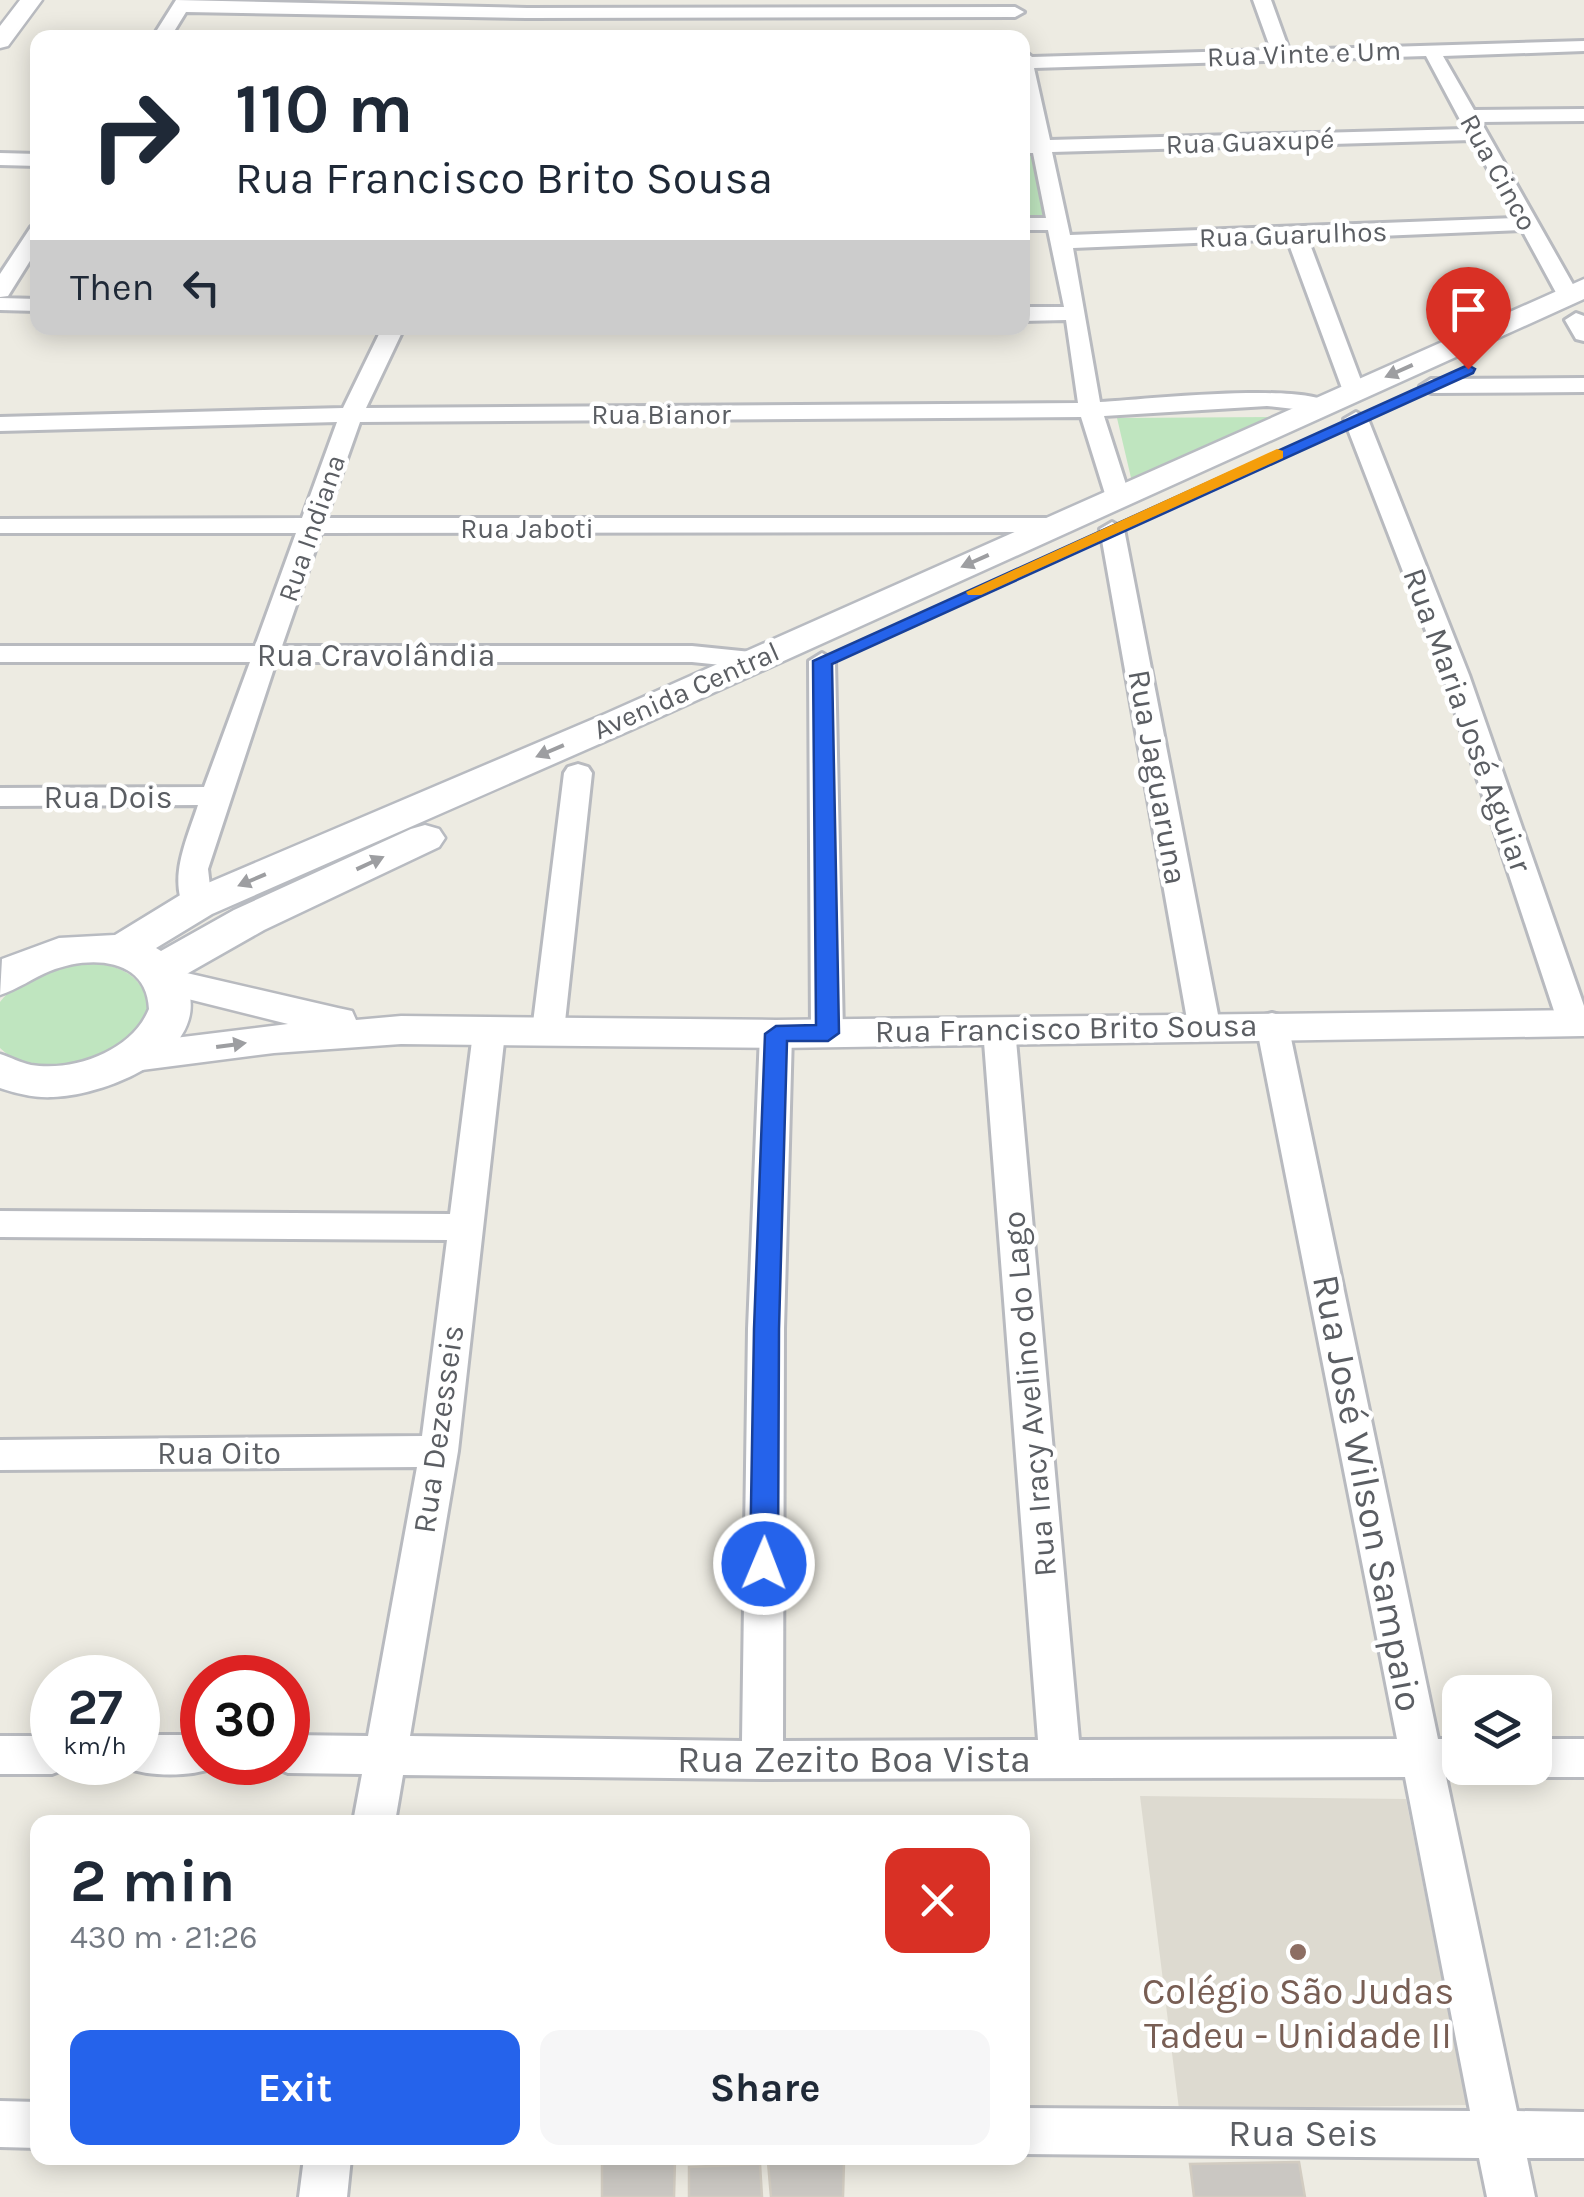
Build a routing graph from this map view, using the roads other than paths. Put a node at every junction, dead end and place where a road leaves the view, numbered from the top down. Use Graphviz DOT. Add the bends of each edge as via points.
graph roads {
  1 [pos="31,0"];
  2 [pos="1262,0"];
  3 [pos="182,4"];
  4 [pos="1014,6"];
  5 [pos="531,7"];
  6 [pos="5,11"];
  7 [pos="165,30"];
  8 [pos="520,30"];
  9 [pos="0,41"];
  10 [pos="1584,46"];
  11 [pos="1430,48"];
  12 [pos="1281,53"];
  13 [pos="1030,67"];
  14 [pos="1584,115"];
  15 [pos="1473,125"];
  16 [pos="1031,147"];
  17 [pos="0,159"];
  18 [pos="30,160"];
  19 [pos="1528,224"];
  20 [pos="1030,226"];
  21 [pos="1057,233"];
  22 [pos="1296,235"];
  23 [pos="30,244"];
  24 [pos="0,291"];
  25 [pos="0,304"];
  26 [pos="30,306"];
  27 [pos="1579,311"];
  28 [pos="1076,313"];
  29 [pos="1030,314"];
  30 [pos="390,335"];
  31 [pos="1584,384"];
  32 [pos="1432,386"];
  33 [pos="1344,405"];
  34 [pos="1090,410"];
  35 [pos="350,415"];
  36 [pos="0,424"];
  37 [pos="1115,513"];
  38 [pos="1054,525"];
  39 [pos="0,526"];
  40 [pos="310,528"];
  41 [pos="0,654"];
  42 [pos="266,656"];
  43 [pos="751,660"];
  44 [pos="822,661"];
  45 [pos="631,732"];
  46 [pos="578,772"];
  47 [pos="215,796"];
  48 [pos="0,797"];
  49 [pos="196,904"];
  50 [pos="120,951"];
  51 [pos="4,974"];
  52 [pos="162,976"];
  53 [pos="1579,1023"];
  54 [pos="1272,1024"];
  55 [pos="1204,1025"];
  56 [pos="999,1029"];
  57 [pos="402,1030"];
  58 [pos="548,1031"];
  59 [pos="489,1033"];
  60 [pos="828,1033"];
  61 [pos="776,1034"];
  62 [pos="134,1057"];
  63 [pos="11,1083"];
  64 [pos="0,1224"];
  65 [pos="466,1227"];
  66 [pos="439,1451"];
  67 [pos="0,1455"];
  68 [pos="384,1753"];
  69 [pos="30,1754"];
  70 [pos="310,1754"];
  71 [pos="0,1755"];
  72 [pos="1441,1758"];
  73 [pos="1552,1758"];
  74 [pos="1584,1758"];
  75 [pos="1060,1759"];
  76 [pos="762,1760"];
  77 [pos="375,1815"];
  78 [pos="0,2124"];
  79 [pos="30,2124"];
  80 [pos="1030,2131"];
  81 [pos="1499,2134"];
  82 [pos="1584,2135"];
  83 [pos="327,2165"];
  84 [pos="323,2197"];
  85 [pos="1512,2197"];
  1 -- 6 [label="street"];
  2 -- 12 [label="street"];
  3 -- 5 [label="street"];
  3 -- 7 [label="street"];
  4 -- 5 [label="street"];
  5 -- 8 [label="street"];
  6 -- 9 [label="street"];
  10 -- 11 [label="street, Rua Vinte e Um"];
  11 -- 12 [label="street, Rua Vinte e Um"];
  11 -- 15 [label="street, Rua Cinco"];
  12 -- 13 [label="street, Rua Vinte e Um"];
  14 -- 15 [label="street, Rua Guaxupé"];
  15 -- 16 [label="street, Rua Guaxupé"];
  15 -- 19 [label="street, Rua Cinco"];
  16 -- 21 [label="street, Rua Jaguaruna"];
  17 -- 18 [label="street"];
  19 -- 22 [label="street, Rua Guarulhos"];
  19 -- 27 [label="street, Rua Cinco"];
  20 -- 21 [label="street, Rua Guarulhos"];
  21 -- 22 [label="street, Rua Guarulhos"];
  21 -- 28 [label="street, Rua Jaguaruna"];
  22 -- 33 [label="street, Rua Maria José Aguiar"];
  23 -- 24 [label="street"];
  25 -- 26 [label="street"];
  27 -- 32 [label="main road, Avenida Central"];
  27 -- 33 [label="main road, Avenida Central, one-way"];
  28 -- 29 [label="street"];
  28 -- 34 [label="street, Rua Jaguaruna"];
  30 -- 35 [label="street, Rua Indiana"];
  31 -- 32 [label="street"];
  32 -- 33 [label="main road, Avenida Central"];
  33 -- 34 [label="street, Rua Bianor" via="1267,399"];
  33 -- 37 [label="main road, Avenida Central"];
  33 -- 53 [label="street, Rua Maria José Aguiar" via="1456,675"];
  34 -- 35 [label="street, Rua Bianor"];
  34 -- 37 [label="street, Rua Jaguaruna"];
  35 -- 36 [label="street, Rua Bianor"];
  35 -- 40 [label="street, Rua Indiana"];
  37 -- 38 [label="main road, Avenida Central"];
  37 -- 44 [label="main road, Avenida Central"];
  37 -- 55 [label="street, Rua Jaguaruna"];
  38 -- 40 [label="street, Rua Jaboti"];
  38 -- 43 [label="main road, Avenida Central, one-way"];
  39 -- 40 [label="street, Rua Jaboti"];
  40 -- 42 [label="street, Rua Indiana"];
  41 -- 42 [label="street, Rua Cravolândia"];
  42 -- 43 [label="street, Rua Cravolândia" via="692,654"];
  42 -- 47 [label="street, Rua Indiana"];
  43 -- 45 [label="main road, Avenida Central"];
  44 -- 45 [label="main road, Avenida Central"];
  44 -- 60 [label="street"];
  45 -- 46 [label="main road, Avenida Central"];
  45 -- 49 [label="main road, Avenida Central, one-way"];
  52 -- 46 [label="main road, Avenida Central, one-way" via="249,920"];
  46 -- 58 [label="street"];
  47 -- 48 [label="street, Rua Dois"];
  47 -- 49 [label="street, Rua Indiana" via="194,869"];
  49 -- 50 [label="main road, Avenida Central"];
  50 -- 51 [label="main road" via="66,950"];
  50 -- 52 [label="main road"];
  52 -- 57 [label="street" via="322,1019"];
  52 -- 62 [label="main road" via="170,999 167,1019"];
  53 -- 54 [label="street, Rua Francisco Brito Sousa"];
  54 -- 55 [label="street, Rua Francisco Brito Sousa"];
  54 -- 72 [label="street, Rua José Wilson Sampaio"];
  55 -- 56 [label="street, Rua Francisco Brito Sousa"];
  56 -- 60 [label="street, Rua Francisco Brito Sousa"];
  56 -- 75 [label="street, Rua Iracy Avelino do Lago"];
  57 -- 59 [label="street, Rua Francisco Brito Sousa"];
  62 -- 57 [label="street, one-way"];
  58 -- 59 [label="street, Rua Francisco Brito Sousa"];
  58 -- 61 [label="street, Rua Francisco Brito Sousa"];
  59 -- 65 [label="street, Rua Dezesseis"];
  60 -- 61 [label="street, Rua Francisco Brito Sousa"];
  61 -- 76 [label="street"];
  62 -- 63 [label="main road" via="68,1081"];
  64 -- 65 [label="street"];
  65 -- 66 [label="street, Rua Dezesseis"];
  66 -- 67 [label="street, Rua Oito"];
  66 -- 68 [label="street, Rua Dezesseis"];
  68 -- 70 [label="street, Rua Zezito Boa Vista"];
  68 -- 76 [label="street, Rua Zezito Boa Vista"];
  68 -- 77 [label="street, Rua Dezesseis"];
  69 -- 71 [label="street"];
  72 -- 75 [label="street, Rua Zezito Boa Vista"];
  72 -- 81 [label="street, Rua José Wilson Sampaio"];
  73 -- 74 [label="street"];
  75 -- 76 [label="street, Rua Zezito Boa Vista"];
  78 -- 79 [label="street"];
  80 -- 81 [label="street, Rua Seis"];
  81 -- 82 [label="street, Rua Seis"];
  81 -- 85 [label="street, Rua José Wilson Sampaio"];
  83 -- 84 [label="street"];
}
